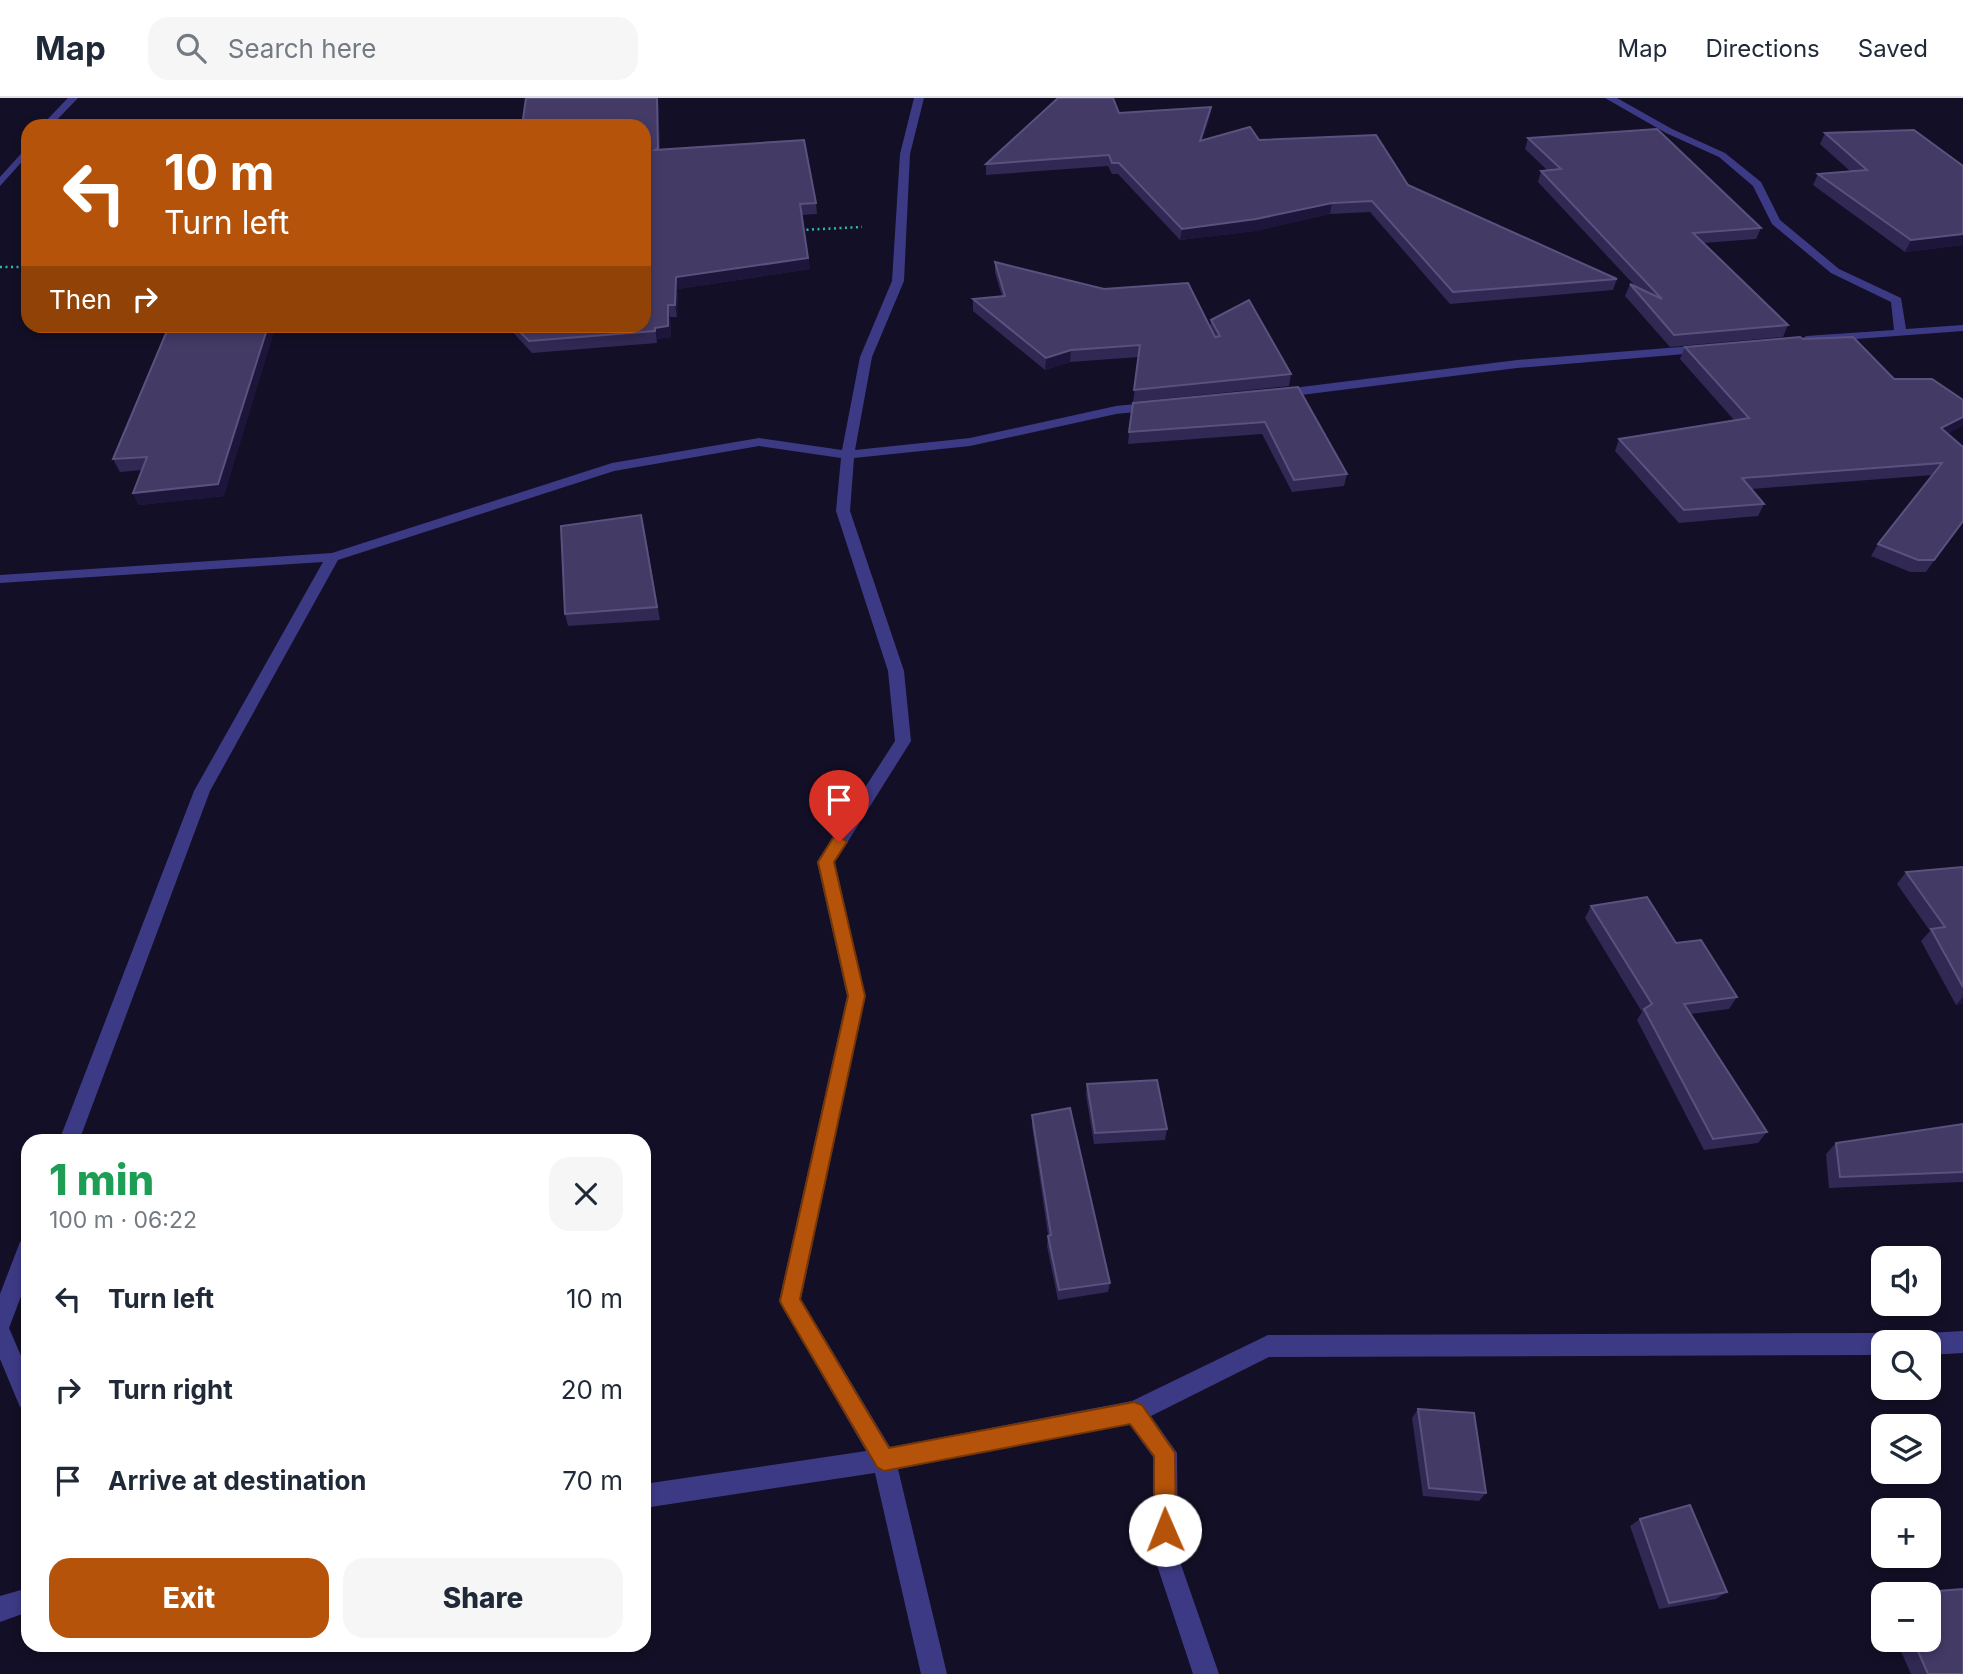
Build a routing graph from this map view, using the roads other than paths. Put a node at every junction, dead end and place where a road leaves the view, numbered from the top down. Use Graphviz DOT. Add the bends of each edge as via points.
graph roads {
  1 [pos="73,98"];
  2 [pos="919,98"];
  3 [pos="1610,98"];
  4 [pos="53,119"];
  5 [pos="21,158"];
  6 [pos="0,183"];
  7 [pos="1963,327"];
  8 [pos="1900,331"];
  9 [pos="1791,342"];
  10 [pos="1723,348"];
  11 [pos="1267,395"];
  12 [pos="1171,405"];
  13 [pos="848,455"];
  14 [pos="332,557"];
  15 [pos="0,579"];
  16 [pos="72,1134"];
  17 [pos="21,1268"];
  18 [pos="0,1323"];
  19 [pos="0,1333"];
  20 [pos="1963,1342"];
  21 [pos="1941,1343"];
  22 [pos="1871,1344"];
  23 [pos="21,1382"];
  24 [pos="1134,1412"];
  25 [pos="884,1460"];
  26 [pos="651,1495"];
  27 [pos="21,1602"];
  28 [pos="0,1609"];
  29 [pos="934,1674"];
  30 [pos="1206,1674"];
  1 -- 4 [label="street"];
  2 -- 13 [label="street" via="905,154 898,281 866,357"];
  3 -- 8 [label="street" via="1722,155 1757,184 1776,222 1825,263 1897,300"];
  5 -- 6 [label="street"];
  7 -- 8 [label="street"];
  8 -- 9 [label="street"];
  10 -- 11 [label="street" via="1517,364"];
  12 -- 13 [label="street" via="1116,410 970,442"];
  13 -- 14 [label="street" via="759,442 612,467"];
  13 -- 25 [label="street" via="843,511 895,671 903,741 826,862 856,996 790,1301"];
  14 -- 15 [label="street"];
  14 -- 16 [label="street" via="202,791"];
  17 -- 18 [label="street"];
  19 -- 23 [label="street"];
  20 -- 21 [label="street"];
  22 -- 24 [label="street" via="1268,1346"];
  24 -- 25 [label="street"];
  24 -- 30 [label="street" via="1164,1453 1166,1556"];
  25 -- 26 [label="street"];
  25 -- 29 [label="street"];
  27 -- 28 [label="street"];
}
